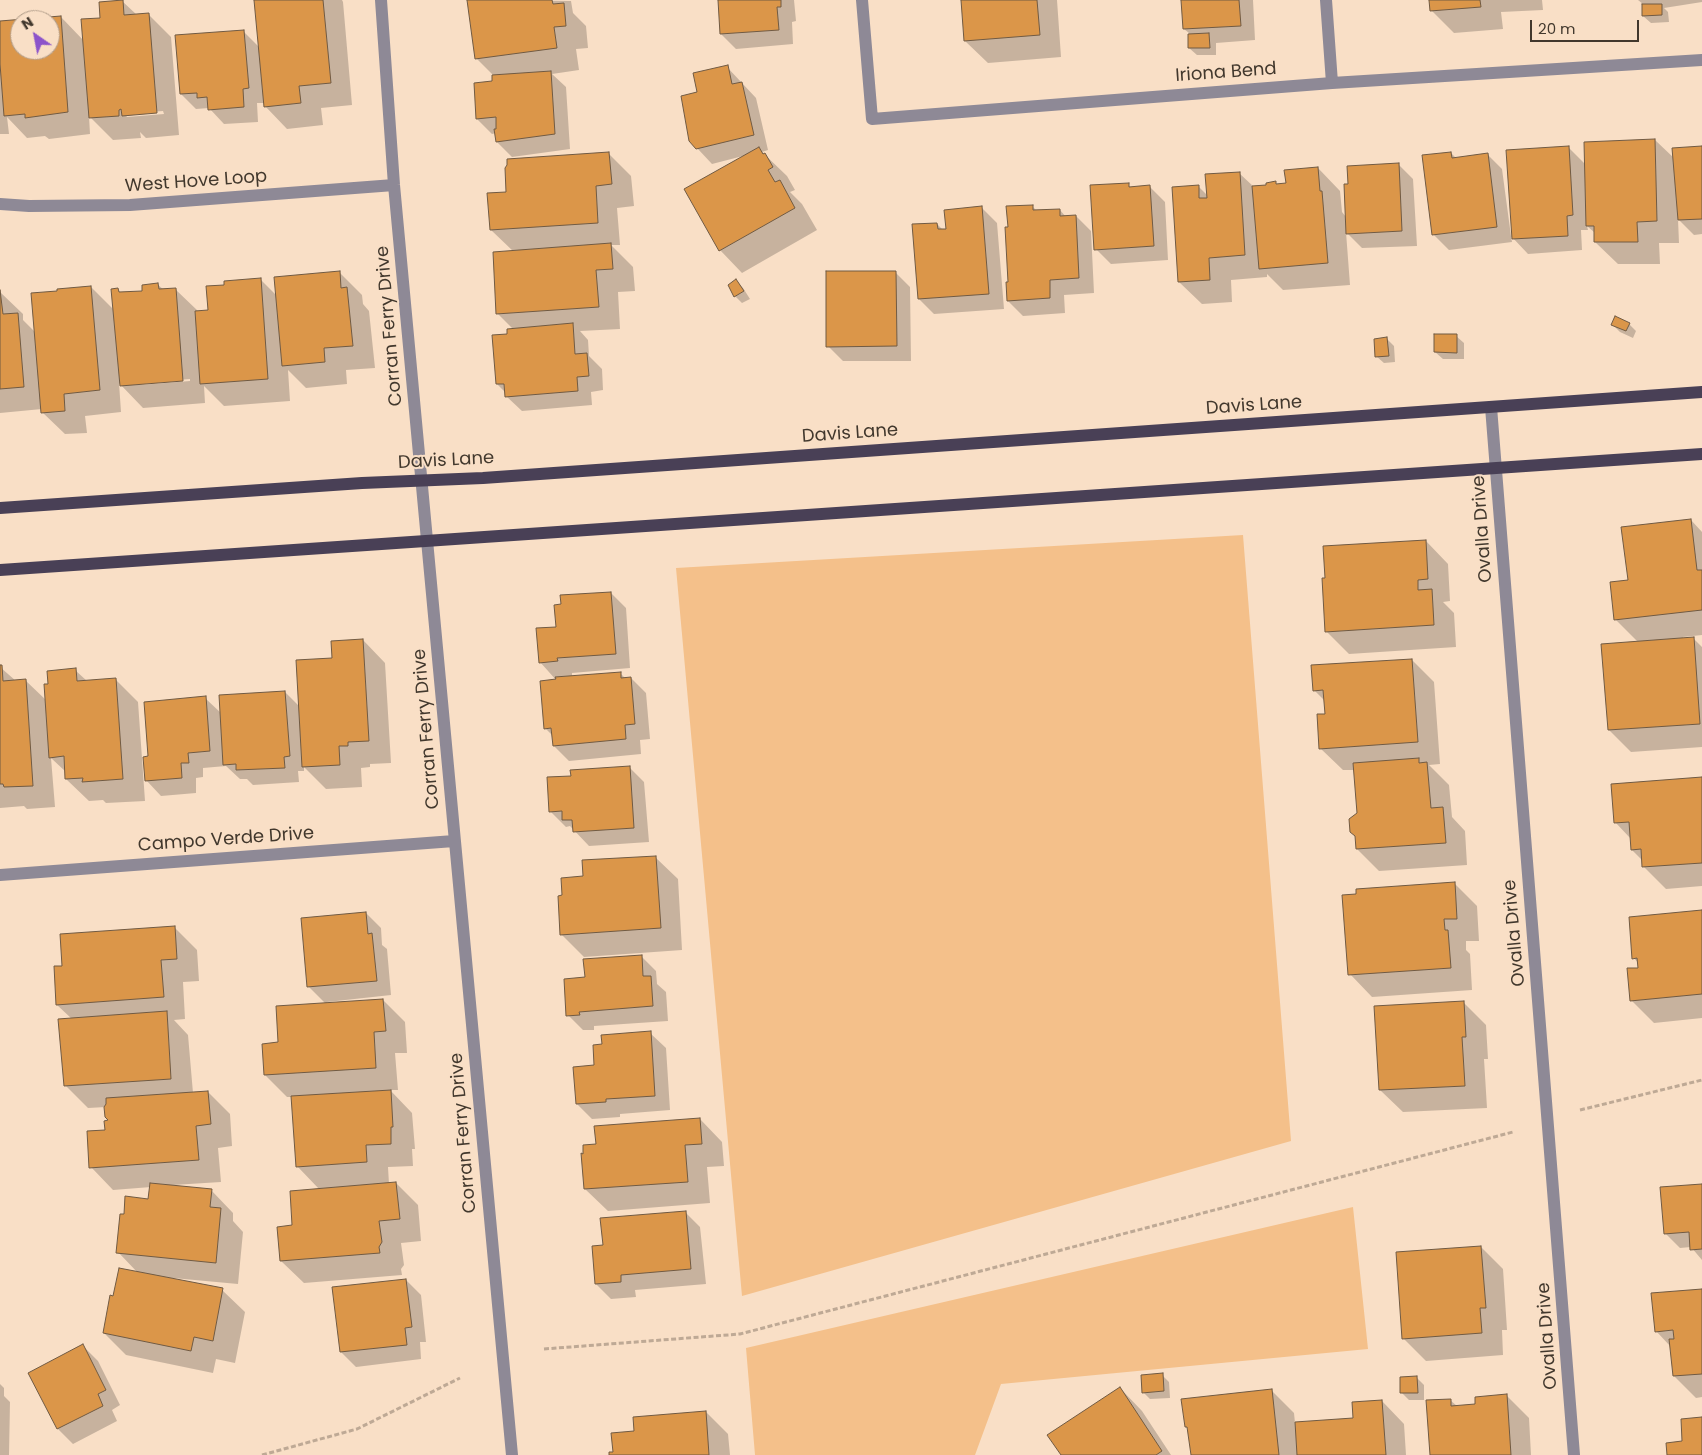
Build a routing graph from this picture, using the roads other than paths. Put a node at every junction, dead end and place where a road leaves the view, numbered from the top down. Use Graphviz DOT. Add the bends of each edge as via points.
graph roads {
  1 [pos="381,0"];
  2 [pos="862,0"];
  3 [pos="1326,0"];
  4 [pos="1702,60"];
  5 [pos="1332,83"];
  6 [pos="394,185"];
  7 [pos="0,204"];
  8 [pos="1702,392"];
  9 [pos="1491,407"];
  10 [pos="1702,454"];
  11 [pos="1496,468"];
  12 [pos="422,480"];
  13 [pos="0,508"];
  14 [pos="427,542"];
  15 [pos="0,570"];
  16 [pos="454,841"];
  17 [pos="0,875"];
  18 [pos="512,1455"];
  19 [pos="1574,1455"];
  1 -- 6 [label="street, Corran Ferry Drive"];
  2 -- 5 [label="street, Iriona Bend" via="872,119"];
  3 -- 5 [label="street"];
  4 -- 5 [label="street, Iriona Bend"];
  6 -- 7 [label="street, West Hove Loop" via="130,204"];
  6 -- 12 [label="street, Corran Ferry Drive"];
  8 -- 9 [label="main road, Davis Lane"];
  9 -- 11 [label="street, Ovalla Drive"];
  9 -- 12 [label="main road, Davis Lane"];
  10 -- 11 [label="main road"];
  11 -- 14 [label="main road"];
  11 -- 19 [label="street, Ovalla Drive"];
  12 -- 13 [label="main road, Davis Lane"];
  12 -- 14 [label="street, Corran Ferry Drive"];
  14 -- 15 [label="main road"];
  14 -- 16 [label="street, Corran Ferry Drive"];
  16 -- 17 [label="street, Campo Verde Drive"];
  16 -- 18 [label="street, Corran Ferry Drive"];
}
